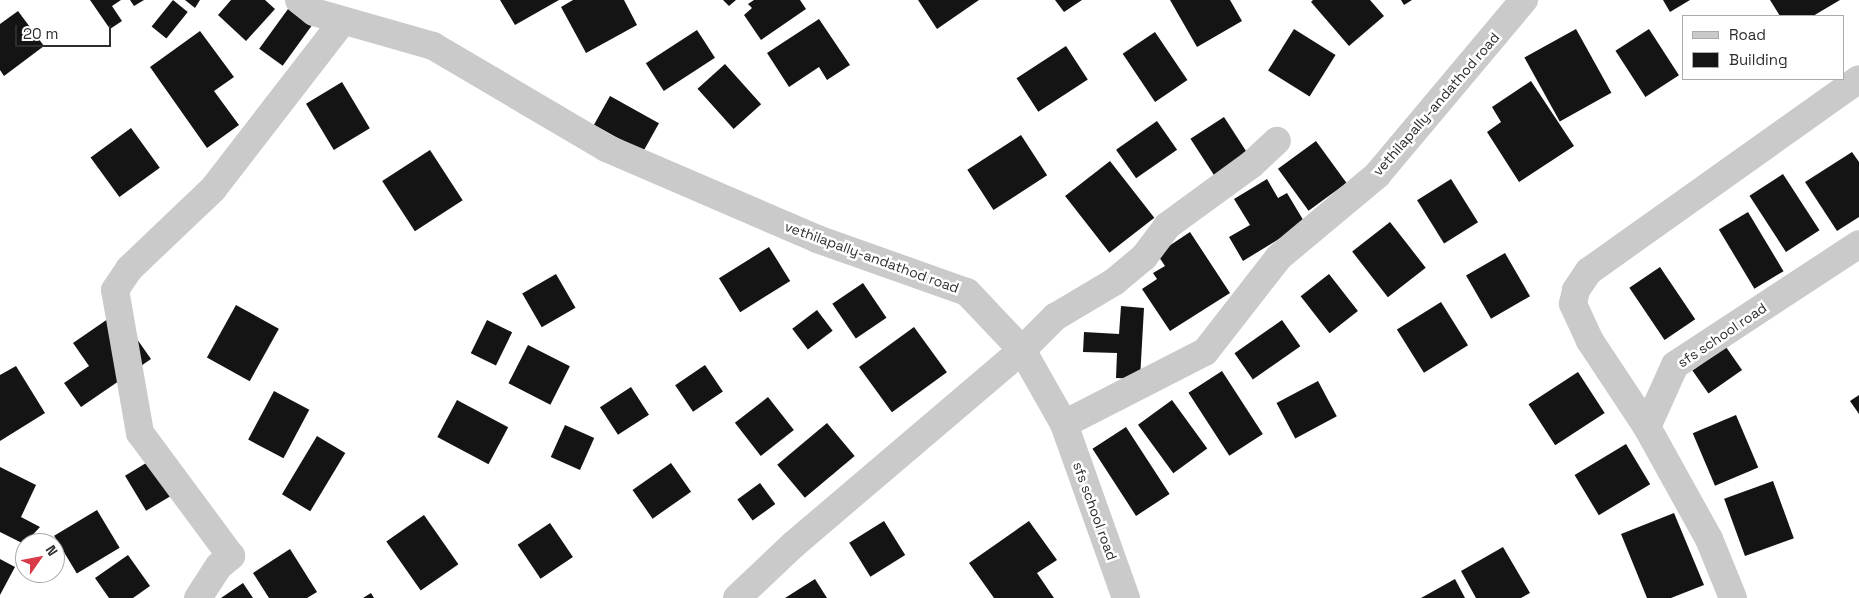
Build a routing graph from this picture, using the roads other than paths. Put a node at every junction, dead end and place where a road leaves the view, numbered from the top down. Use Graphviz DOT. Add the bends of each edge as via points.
graph roads {
  1 [pos="299,0"];
  2 [pos="1524,0"];
  3 [pos="343,21"];
  4 [pos="1859,79"];
  5 [pos="1277,141"];
  6 [pos="1859,244"];
  7 [pos="1022,350"];
  8 [pos="1064,424"];
  9 [pos="1647,427"];
  10 [pos="198,598"];
  11 [pos="737,598"];
  12 [pos="1126,598"];
  13 [pos="1733,598"];
  1 -- 3 [label="street, vethilapally-andathod road" via="314,12"];
  2 -- 8 [label="street, vethilapally-andathod road" via="1377,175 1279,257 1205,352"];
  3 -- 7 [label="street, vethilapally-andathod road" via="434,46 606,148 816,239 968,292"];
  3 -- 10 [label="street" via="213,189 129,269 115,290 140,433 231,556 219,566"];
  4 -- 9 [label="street" via="1589,272 1576,290 1574,304 1590,341"];
  5 -- 7 [label="street" via="1252,164 1167,226 1144,257 1114,282 1055,317"];
  6 -- 9 [label="street, sfs school road" via="1674,365"];
  7 -- 8 [label="street, vethilapally-andathod road"];
  7 -- 11 [label="street" via="793,545"];
  8 -- 12 [label="street, sfs school road"];
  9 -- 13 [label="street" via="1709,539"];
}
